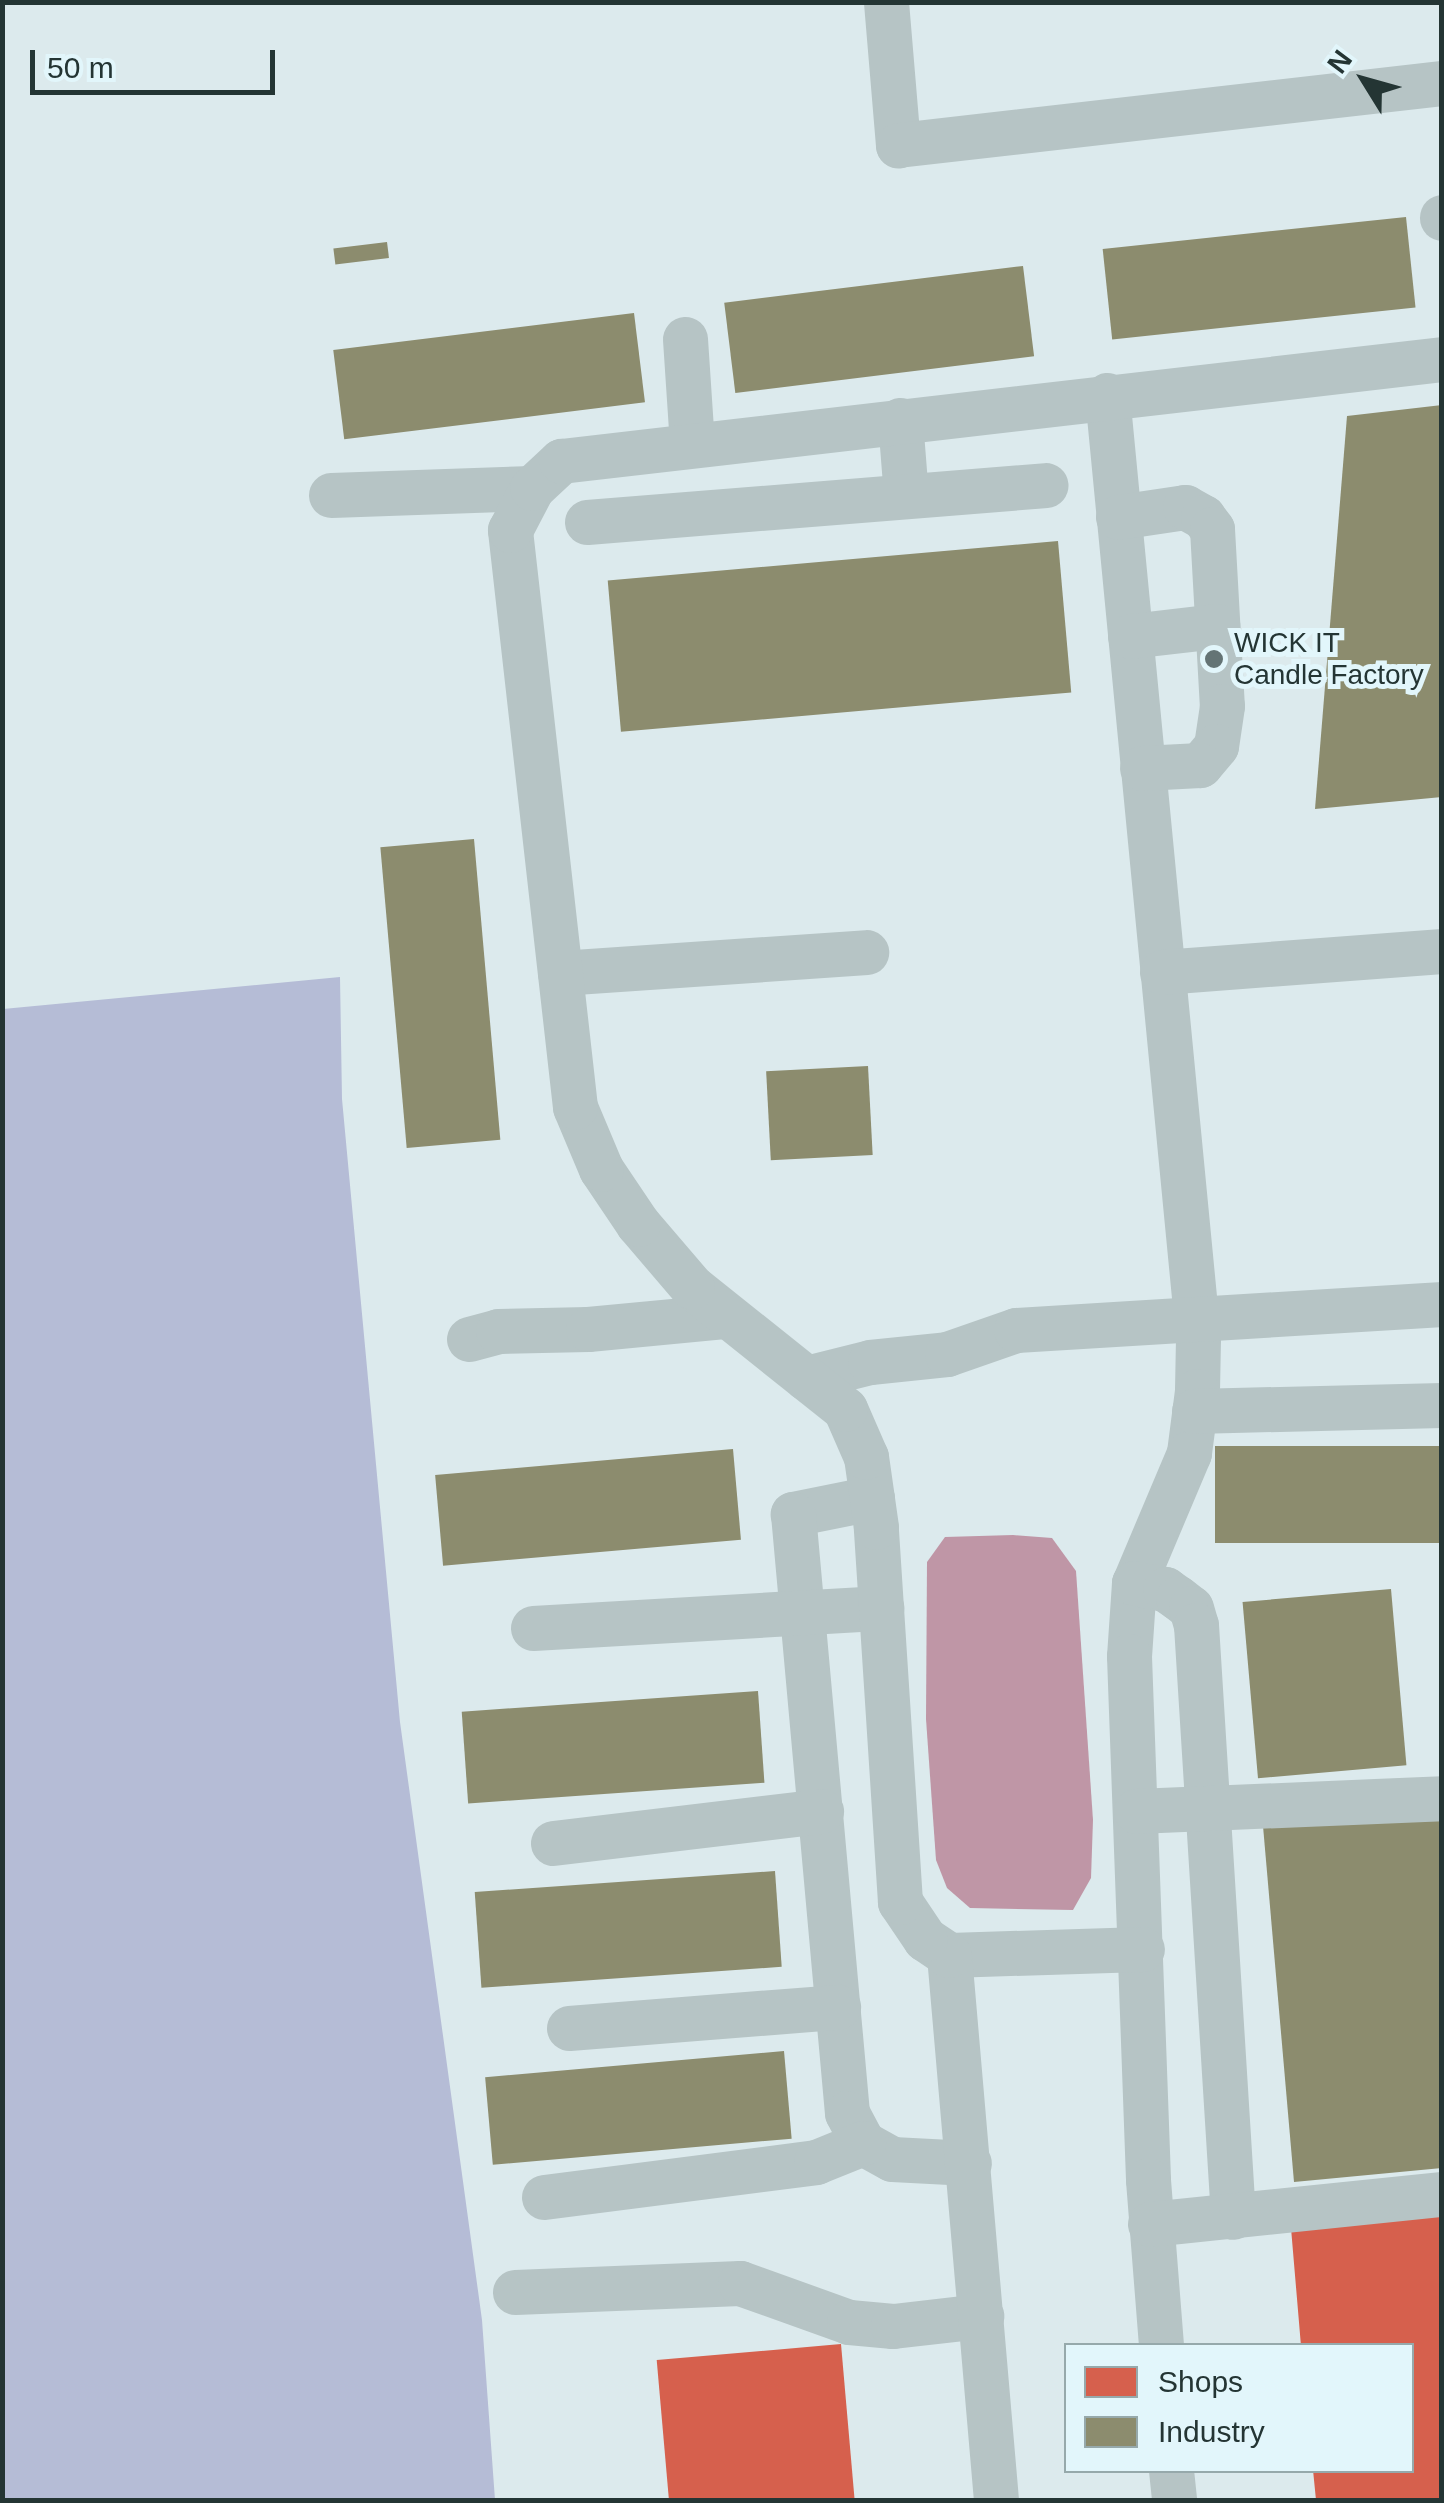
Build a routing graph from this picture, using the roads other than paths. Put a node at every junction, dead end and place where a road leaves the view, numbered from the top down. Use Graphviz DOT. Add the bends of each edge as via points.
graph roads {
  1 [pos="886,2"];
  2 [pos="1442,83"];
  3 [pos="685,339"];
  4 [pos="1442,359"];
  5 [pos="1107,395"];
  6 [pos="900,420"];
  7 [pos="744,438"];
  8 [pos="692,445"];
  9 [pos="1046,485"];
  10 [pos="532,488"];
  11 [pos="332,495"];
  12 [pos="906,496"];
  13 [pos="749,509"];
  14 [pos="1118,518"];
  15 [pos="587,522"];
  16 [pos="1217,626"];
  17 [pos="1130,636"];
  18 [pos="1142,768"];
  19 [pos="1442,951"];
  20 [pos="866,952"];
  21 [pos="1162,972"];
  22 [pos="560,973"];
  23 [pos="1442,1304"];
  24 [pos="726,1316"];
  25 [pos="1196,1317"];
  26 [pos="469,1339"];
  27 [pos="806,1378"];
  28 [pos="1442,1405"];
  29 [pos="1194,1411"];
  30 [pos="872,1498"];
  31 [pos="1134,1583"];
  32 [pos="881,1608"];
  33 [pos="802,1611"];
  34 [pos="533,1628"];
  35 [pos="892,1772"];
  36 [pos="819,1793"];
  37 [pos="1442,1798"];
  38 [pos="1207,1806"];
  39 [pos="1136,1811"];
  40 [pos="552,1843"];
  41 [pos="830,1906"];
  42 [pos="904,1907"];
  43 [pos="1142,1949"];
  44 [pos="950,1954"];
  45 [pos="838,2007"];
  46 [pos="569,2028"];
  47 [pos="863,2144"];
  48 [pos="969,2163"];
  49 [pos="1442,2194"];
  50 [pos="544,2196"];
  51 [pos="1233,2216"];
  52 [pos="1150,2224"];
  53 [pos="515,2292"];
  54 [pos="981,2316"];
  55 [pos="1161,2343"];
  56 [pos="1171,2473"];
  57 [pos="996,2500"];
  58 [pos="1174,2500"];
  1 -- 2 [label="lane" via="898,146"];
  3 -- 8 [label="lane"];
  4 -- 5 [label="lane"];
  5 -- 6 [label="lane"];
  5 -- 14 [label="lane"];
  6 -- 7 [label="lane"];
  6 -- 12 [label="lane"];
  7 -- 8 [label="lane"];
  7 -- 13 [label="lane"];
  8 -- 10 [label="lane" via="562,461"];
  9 -- 12 [label="lane"];
  10 -- 11 [label="lane"];
  10 -- 22 [label="lane" via="510,530"];
  12 -- 13 [label="lane"];
  13 -- 15 [label="lane"];
  14 -- 16 [label="lane" via="1185,507 1203,517 1212,529"];
  14 -- 17 [label="lane"];
  16 -- 17 [label="lane"];
  16 -- 18 [label="lane" via="1222,706 1216,746 1200,765"];
  17 -- 18 [label="lane"];
  18 -- 21 [label="lane"];
  19 -- 21 [label="lane"];
  20 -- 22 [label="lane"];
  21 -- 25 [label="lane"];
  22 -- 24 [label="lane" via="575,1107 602,1169 638,1224"];
  23 -- 25 [label="lane"];
  24 -- 26 [label="lane" via="498,1331"];
  24 -- 27 [label="lane"];
  25 -- 27 [label="lane" via="1016,1330 947,1354 870,1362"];
  25 -- 29 [label="lane"];
  27 -- 30 [label="lane" via="845,1409 866,1457"];
  28 -- 29 [label="lane"];
  29 -- 31 [label="lane" via="1189,1453"];
  30 -- 32 [label="lane"];
  30 -- 33 [label="lane" via="793,1514"];
  31 -- 38 [label="lane" via="1165,1590 1190,1608 1196,1625"];
  31 -- 39 [label="lane" via="1129,1656"];
  32 -- 33 [label="lane"];
  32 -- 35 [label="lane"];
  33 -- 34 [label="lane"];
  33 -- 36 [label="lane"];
  35 -- 36 [label="lane"];
  35 -- 42 [label="lane"];
  36 -- 40 [label="lane"];
  36 -- 41 [label="lane"];
  37 -- 38 [label="lane"];
  38 -- 39 [label="lane"];
  38 -- 51 [label="lane"];
  39 -- 43 [label="lane"];
  41 -- 42 [label="lane"];
  41 -- 45 [label="lane"];
  42 -- 44 [label="lane" via="925,1939"];
  43 -- 44 [label="lane"];
  43 -- 52 [label="lane"];
  44 -- 48 [label="lane"];
  45 -- 46 [label="lane"];
  45 -- 47 [label="lane" via="847,2114"];
  47 -- 48 [label="lane" via="892,2159"];
  47 -- 50 [label="lane" via="816,2162"];
  48 -- 54 [label="lane"];
  49 -- 51 [label="lane"];
  51 -- 52 [label="lane"];
  52 -- 55 [label="lane"];
  53 -- 54 [label="lane" via="740,2282 849,2322 893,2326"];
  54 -- 57 [label="lane"];
  56 -- 58 [label="lane"];
}
